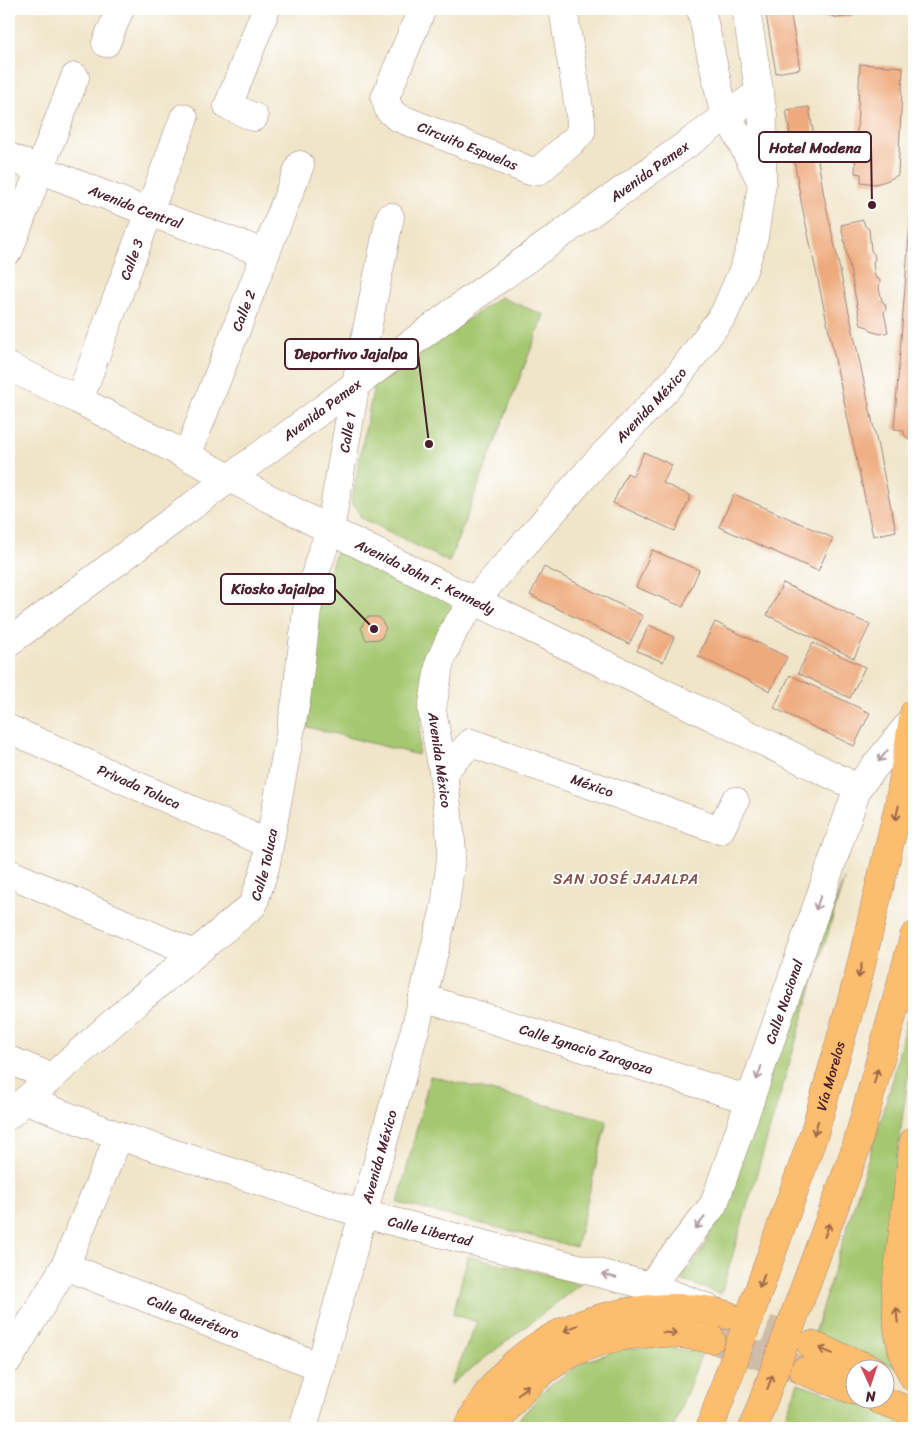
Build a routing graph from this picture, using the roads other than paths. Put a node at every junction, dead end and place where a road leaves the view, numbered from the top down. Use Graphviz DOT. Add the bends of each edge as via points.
graph roads {
  1 [pos="120,9"];
  2 [pos="266,9"];
  3 [pos="422,9"];
  4 [pos="564,9"];
  5 [pos="701,9"];
  6 [pos="746,9"];
  7 [pos="106,43"];
  8 [pos="75,77"];
  9 [pos="760,92"];
  10 [pos="728,116"];
  11 [pos="254,117"];
  12 [pos="184,118"];
  13 [pos="9,157"];
  14 [pos="300,165"];
  15 [pos="40,169"];
  16 [pos="762,183"];
  17 [pos="148,212"];
  18 [pos="390,217"];
  19 [pos="9,250"];
  20 [pos="265,253"];
  21 [pos="9,368"];
  22 [pos="356,384"];
  23 [pos="79,400"];
  24 [pos="187,456"];
  25 [pos="229,478"];
  26 [pos="330,530"];
  27 [pos="475,600"];
  28 [pos="9,642"];
  29 [pos="914,713"];
  30 [pos="914,718"];
  31 [pos="9,729"];
  32 [pos="443,772"];
  33 [pos="844,781"];
  34 [pos="735,801"];
  35 [pos="269,844"];
  36 [pos="9,872"];
  37 [pos="914,936"];
  38 [pos="194,954"];
  39 [pos="423,998"];
  40 [pos="9,1060"];
  41 [pos="51,1077"];
  42 [pos="750,1100"];
  43 [pos="18,1108"];
  44 [pos="119,1136"];
  45 [pos="914,1141"];
  46 [pos="363,1214"];
  47 [pos="65,1266"];
  48 [pos="650,1286"];
  49 [pos="724,1314"];
  50 [pos="711,1339"];
  51 [pos="811,1345"];
  52 [pos="9,1359"];
  53 [pos="848,1360"];
  54 [pos="321,1367"];
  55 [pos="804,1372"];
  56 [pos="914,1378"];
  57 [pos="896,1379"];
  58 [pos="914,1386"];
  59 [pos="846,1387"];
  60 [pos="896,1406"];
  61 [pos="914,1412"];
  62 [pos="303,1428"];
  63 [pos="468,1428"];
  64 [pos="493,1428"];
  65 [pos="710,1428"];
  66 [pos="753,1428"];
  1 -- 7 [label="street"];
  2 -- 11 [label="street" via="228,106"];
  3 -- 4 [label="street, Circuito Espuelas" via="385,98 389,110 397,117 530,171 540,170 581,132"];
  5 -- 10 [label="street" via="722,104"];
  6 -- 9 [label="street, Avenida México"];
  8 -- 15 [label="street"];
  9 -- 10 [label="street, Avenida Pemex"];
  9 -- 16 [label="street, Avenida México" via="763,114"];
  10 -- 16 [label="street"];
  10 -- 22 [label="street, Avenida Pemex"];
  12 -- 17 [label="street, Calle 3"];
  13 -- 15 [label="street, Avenida Central"];
  14 -- 20 [label="street, Calle 2"];
  15 -- 17 [label="street, Avenida Central"];
  15 -- 19 [label="street"];
  16 -- 27 [label="street, Avenida México" via="754,237 724,314 676,379 594,465"];
  17 -- 20 [label="street, Avenida Central"];
  17 -- 23 [label="street, Calle 3"];
  18 -- 22 [label="street, Calle 1"];
  20 -- 24 [label="street, Calle 2"];
  21 -- 23 [label="street, Avenida John F. Kennedy"];
  22 -- 25 [label="street, Avenida Pemex"];
  22 -- 26 [label="street, Calle 1"];
  23 -- 24 [label="street, Avenida John F. Kennedy"];
  24 -- 25 [label="street, Avenida John F. Kennedy"];
  25 -- 26 [label="street, Avenida John F. Kennedy"];
  25 -- 28 [label="street, Avenida Pemex"];
  26 -- 27 [label="street, Avenida John F. Kennedy"];
  26 -- 35 [label="street, Calle Toluca" via="307,610 296,701"];
  27 -- 32 [label="street, Avenida México" via="455,628 440,661 432,710"];
  27 -- 33 [label="street, Avenida John F. Kennedy"];
  29 -- 30 [label="main road, Vía Morelos"];
  30 -- 42 [label="street, Calle Nacional, one-way" via="858,787"];
  30 -- 65 [label="main road, Vía Morelos, one-way" via="899,804 858,978 814,1134"];
  31 -- 35 [label="street, Privada Toluca"];
  32 -- 34 [label="street, México" via="471,742 720,830"];
  32 -- 39 [label="street, Avenida México" via="452,850 445,907"];
  35 -- 38 [label="street, Calle Toluca" via="253,905"];
  36 -- 38 [label="street"];
  66 -- 37 [label="main road, one-way" via="856,1148"];
  38 -- 41 [label="street, Calle Toluca"];
  39 -- 42 [label="street, Calle Ignacio Zaragoza"];
  39 -- 46 [label="street, Avenida México"];
  40 -- 41 [label="street"];
  41 -- 43 [label="street, Calle Toluca"];
  42 -- 48 [label="street, Calle Nacional, one-way" via="714,1204"];
  43 -- 44 [label="street, Calle Libertad"];
  44 -- 46 [label="street, Calle Libertad"];
  44 -- 47 [label="street"];
  56 -- 45 [label="main road, one-way" via="901,1348 896,1309"];
  48 -- 46 [label="street, Calle Libertad, one-way"];
  46 -- 54 [label="street, Avenida México"];
  47 -- 52 [label="street"];
  47 -- 54 [label="street, Calle Querétaro"];
  48 -- 49 [label="street, Calle Libertad"];
  49 -- 63 [label="main road, one-way" via="680,1308 633,1311 594,1319 568,1329 530,1349 513,1364 484,1399"];
  64 -- 50 [label="main road, one-way" via="530,1383 578,1350 640,1333 687,1334"];
  53 -- 51 [label="main road, one-way"];
  54 -- 62 [label="street, Avenida México"];
  55 -- 59 [label="main road"];
  57 -- 58 [label="main road"];
  60 -- 61 [label="main road"];
}
